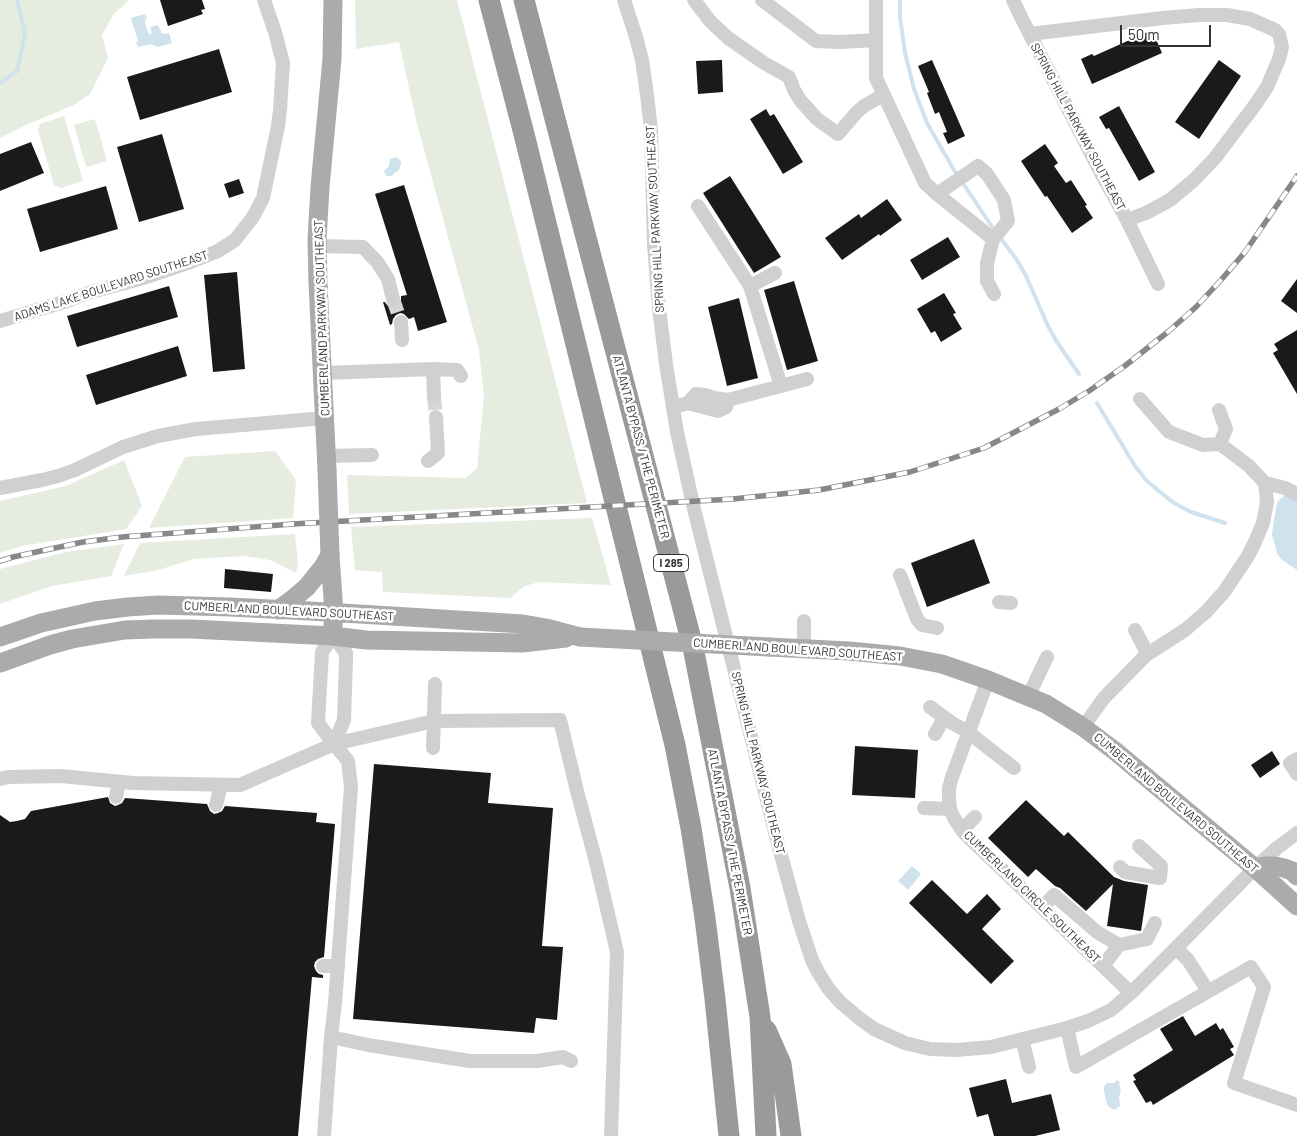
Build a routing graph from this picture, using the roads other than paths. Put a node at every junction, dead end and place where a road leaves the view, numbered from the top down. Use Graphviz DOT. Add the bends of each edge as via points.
graph roads {
  1 [pos="264,0"];
  2 [pos="333,0"];
  3 [pos="489,0"];
  4 [pos="524,0"];
  5 [pos="624,0"];
  6 [pos="694,0"];
  7 [pos="762,0"];
  8 [pos="876,0"];
  9 [pos="1013,0"];
  10 [pos="1030,34"];
  11 [pos="876,40"];
  12 [pos="884,95"];
  13 [pos="936,194"];
  14 [pos="698,206"];
  15 [pos="1127,220"];
  16 [pos="994,239"];
  17 [pos="318,246"];
  18 [pos="775,273"];
  19 [pos="1158,284"];
  20 [pos="750,286"];
  21 [pos="994,294"];
  22 [pos="394,299"];
  23 [pos="0,321"];
  24 [pos="401,322"];
  25 [pos="402,340"];
  26 [pos="433,369"];
  27 [pos="323,373"];
  28 [pos="461,376"];
  29 [pos="807,379"];
  30 [pos="781,386"];
  31 [pos="434,396"];
  32 [pos="1140,399"];
  33 [pos="674,406"];
  34 [pos="1219,410"];
  35 [pos="436,417"];
  36 [pos="325,418"];
  37 [pos="1220,444"];
  38 [pos="372,455"];
  39 [pos="428,460"];
  40 [pos="327,463"];
  41 [pos="1265,483"];
  42 [pos="0,488"];
  43 [pos="1297,494"];
  44 [pos="330,555"];
  45 [pos="900,576"];
  46 [pos="278,610"];
  47 [pos="334,613"];
  48 [pos="804,621"];
  49 [pos="937,628"];
  50 [pos="1135,630"];
  51 [pos="333,636"];
  52 [pos="0,637"];
  53 [pos="580,637"];
  54 [pos="804,648"];
  55 [pos="1146,655"];
  56 [pos="1046,657"];
  57 [pos="0,663"];
  58 [pos="988,680"];
  59 [pos="435,684"];
  60 [pos="1028,697"];
  61 [pos="930,707"];
  62 [pos="944,718"];
  63 [pos="434,721"];
  64 [pos="1083,727"];
  65 [pos="968,732"];
  66 [pos="935,734"];
  67 [pos="334,744"];
  68 [pos="433,748"];
  69 [pos="1297,759"];
  70 [pos="1014,768"];
  71 [pos="1297,774"];
  72 [pos="0,779"];
  73 [pos="119,782"];
  74 [pos="221,785"];
  75 [pos="116,798"];
  76 [pos="216,805"];
  77 [pos="924,808"];
  78 [pos="950,810"];
  79 [pos="976,817"];
  80 [pos="962,830"];
  81 [pos="1297,833"];
  82 [pos="1140,846"];
  83 [pos="1120,867"];
  84 [pos="1255,868"];
  85 [pos="1297,876"];
  86 [pos="1297,906"];
  87 [pos="1042,908"];
  88 [pos="1155,923"];
  89 [pos="1119,945"];
  90 [pos="1176,948"];
  91 [pos="323,966"];
  92 [pos="338,966"];
  93 [pos="1103,966"];
  94 [pos="1208,991"];
  95 [pos="1131,993"];
  96 [pos="760,1018"];
  97 [pos="1067,1028"];
  98 [pos="331,1037"];
  99 [pos="1022,1039"];
  100 [pos="571,1061"];
  101 [pos="1029,1067"];
  102 [pos="724,1080"];
  103 [pos="1297,1105"];
  104 [pos="324,1136"];
  105 [pos="611,1136"];
  106 [pos="714,1136"];
  107 [pos="729,1136"];
  108 [pos="766,1136"];
  109 [pos="791,1136"];
  1 -- 23 [label="street, ADAMS LAKE BOULEVARD SOUTHEAST" via="284,63 280,110 263,198 235,240 188,263"];
  2 -- 17 [label="main road, CUMBERLAND PARKWAY SOUTHEAST" via="332,67 320,187"];
  3 -- 102 [label="highway" via="675,745 705,918"];
  4 -- 96 [label="highway, ATLANTA BYPASS / THE PERIMETER / I 285" via="693,647 740,888"];
  5 -- 33 [label="street, SPRING HILL PARKWAY SOUTHEAST" via="640,53 647,95 659,308"];
  6 -- 12 [label="street" via="728,38 789,77 800,100 838,134 864,106"];
  7 -- 11 [label="street" via="816,41"];
  8 -- 11 [label="street"];
  9 -- 10 [label="street, SPRING HILL PARKWAY SOUTHEAST"];
  10 -- 15 [label="street, SPRING HILL PARKWAY SOUTHEAST"];
  10 -- 15 [label="street, SPRING HILL PARKWAY SOUTHEAST" via="1199,15 1250,19 1279,34 1282,47 1266,87 1215,158 1170,200"];
  11 -- 12 [label="street" via="876,78"];
  12 -- 13 [label="street" via="925,184"];
  13 -- 16 [label="street"];
  13 -- 16 [label="street" via="978,166 1004,200 1008,222"];
  14 -- 20 [label="street"];
  15 -- 19 [label="street, SPRING HILL PARKWAY SOUTHEAST"];
  16 -- 21 [label="street" via="987,263 987,281"];
  17 -- 22 [label="street" via="363,247 388,279"];
  17 -- 27 [label="main road, CUMBERLAND PARKWAY SOUTHEAST"];
  18 -- 20 [label="street"];
  20 -- 30 [label="street"];
  24 -- 25 [label="street"];
  26 -- 27 [label="street"];
  26 -- 28 [label="street" via="457,370"];
  26 -- 31 [label="street"];
  27 -- 36 [label="main road, CUMBERLAND PARKWAY SOUTHEAST"];
  29 -- 30 [label="street"];
  30 -- 33 [label="street" via="728,400 696,394 688,403"];
  32 -- 37 [label="street" via="1169,432 1203,445"];
  33 -- 99 [label="street, SPRING HILL PARKWAY SOUTHEAST" via="694,509 778,844 804,938 822,980 859,1018 874,1029 905,1043 930,1049 956,1050 991,1047"];
  34 -- 37 [label="street" via="1226,429"];
  35 -- 39 [label="street" via="438,452"];
  36 -- 40 [label="main road, CUMBERLAND PARKWAY SOUTHEAST"];
  36 -- 42 [label="street" via="196,429 158,436 123,447 58,476"];
  37 -- 41 [label="street"];
  38 -- 40 [label="street"];
  40 -- 44 [label="main road, CUMBERLAND PARKWAY SOUTHEAST, bridge"];
  41 -- 43 [label="street"];
  41 -- 55 [label="street" via="1264,523 1248,556 1224,592 1185,630"];
  44 -- 46 [label="main road" via="307,587"];
  44 -- 47 [label="main road, CUMBERLAND PARKWAY SOUTHEAST"];
  45 -- 49 [label="street" via="917,619 922,626"];
  46 -- 47 [label="main road, CUMBERLAND BOULEVARD SOUTHEAST"];
  46 -- 52 [label="main road, CUMBERLAND BOULEVARD SOUTHEAST" via="158,605 128,607 68,616"];
  47 -- 51 [label="main road, CUMBERLAND PARKWAY SOUTHEAST"];
  47 -- 53 [label="main road, CUMBERLAND BOULEVARD SOUTHEAST" via="523,624"];
  48 -- 54 [label="street"];
  50 -- 55 [label="street"];
  51 -- 53 [label="main road, CUMBERLAND BOULEVARD SOUTHEAST" via="366,640 514,643"];
  51 -- 57 [label="main road, CUMBERLAND BOULEVARD SOUTHEAST" via="191,629 125,630 50,645"];
  51 -- 67 [label="street" via="346,653 344,720"];
  51 -- 67 [label="street" via="322,652 318,723"];
  53 -- 54 [label="main road, CUMBERLAND BOULEVARD SOUTHEAST, bridge"];
  54 -- 58 [label="main road, CUMBERLAND BOULEVARD SOUTHEAST" via="900,656 942,664"];
  55 -- 64 [label="street" via="1104,698"];
  56 -- 60 [label="street"];
  58 -- 60 [label="main road, CUMBERLAND BOULEVARD SOUTHEAST"];
  58 -- 65 [label="street"];
  59 -- 63 [label="street"];
  60 -- 64 [label="main road, CUMBERLAND BOULEVARD SOUTHEAST"];
  61 -- 62 [label="street"];
  62 -- 65 [label="street"];
  62 -- 66 [label="street"];
  63 -- 67 [label="street"];
  63 -- 68 [label="street"];
  63 -- 105 [label="street" via="560,720 617,952"];
  64 -- 84 [label="main road, CUMBERLAND BOULEVARD SOUTHEAST"];
  65 -- 70 [label="street"];
  65 -- 78 [label="street" via="950,783"];
  67 -- 74 [label="street" via="240,785"];
  67 -- 92 [label="street" via="348,761 351,787 341,832"];
  69 -- 71 [label="street" via="1290,763"];
  72 -- 73 [label="street" via="61,776"];
  73 -- 74 [label="street"];
  73 -- 75 [label="street"];
  74 -- 76 [label="street"];
  77 -- 78 [label="street"];
  78 -- 80 [label="street, CUMBERLAND CIRCLE SOUTHEAST"];
  79 -- 80 [label="street"];
  80 -- 87 [label="street, CUMBERLAND CIRCLE SOUTHEAST"];
  81 -- 84 [label="street, SPRING HILL PARKWAY SOUTHEAST"];
  82 -- 83 [label="street" via="1161,866 1160,878 1125,872"];
  84 -- 85 [label="main road" via="1275,866"];
  84 -- 86 [label="main road, CUMBERLAND BOULEVARD SOUTHEAST"];
  84 -- 90 [label="street, SPRING HILL PARKWAY SOUTHEAST"];
  87 -- 89 [label="street" via="1054,895 1097,932"];
  87 -- 93 [label="street, CUMBERLAND CIRCLE SOUTHEAST"];
  88 -- 89 [label="street" via="1147,939"];
  89 -- 93 [label="street"];
  90 -- 94 [label="street"];
  90 -- 95 [label="street, SPRING HILL PARKWAY SOUTHEAST"];
  91 -- 92 [label="street"];
  92 -- 98 [label="street"];
  93 -- 95 [label="street, CUMBERLAND CIRCLE SOUTHEAST"];
  94 -- 97 [label="street" via="1076,1067"];
  94 -- 103 [label="street" via="1251,967 1264,987 1234,1083"];
  95 -- 97 [label="street, SPRING HILL PARKWAY SOUTHEAST" via="1111,1010"];
  96 -- 108 [label="highway, ATLANTA BYPASS / THE PERIMETER / I 285"];
  96 -- 109 [label="highway" via="781,1064"];
  97 -- 99 [label="street, SPRING HILL PARKWAY SOUTHEAST"];
  98 -- 100 [label="street" via="470,1061 537,1062 563,1057"];
  98 -- 104 [label="street"];
  99 -- 101 [label="street"];
  102 -- 106 [label="highway"];
  102 -- 107 [label="highway"];
}
